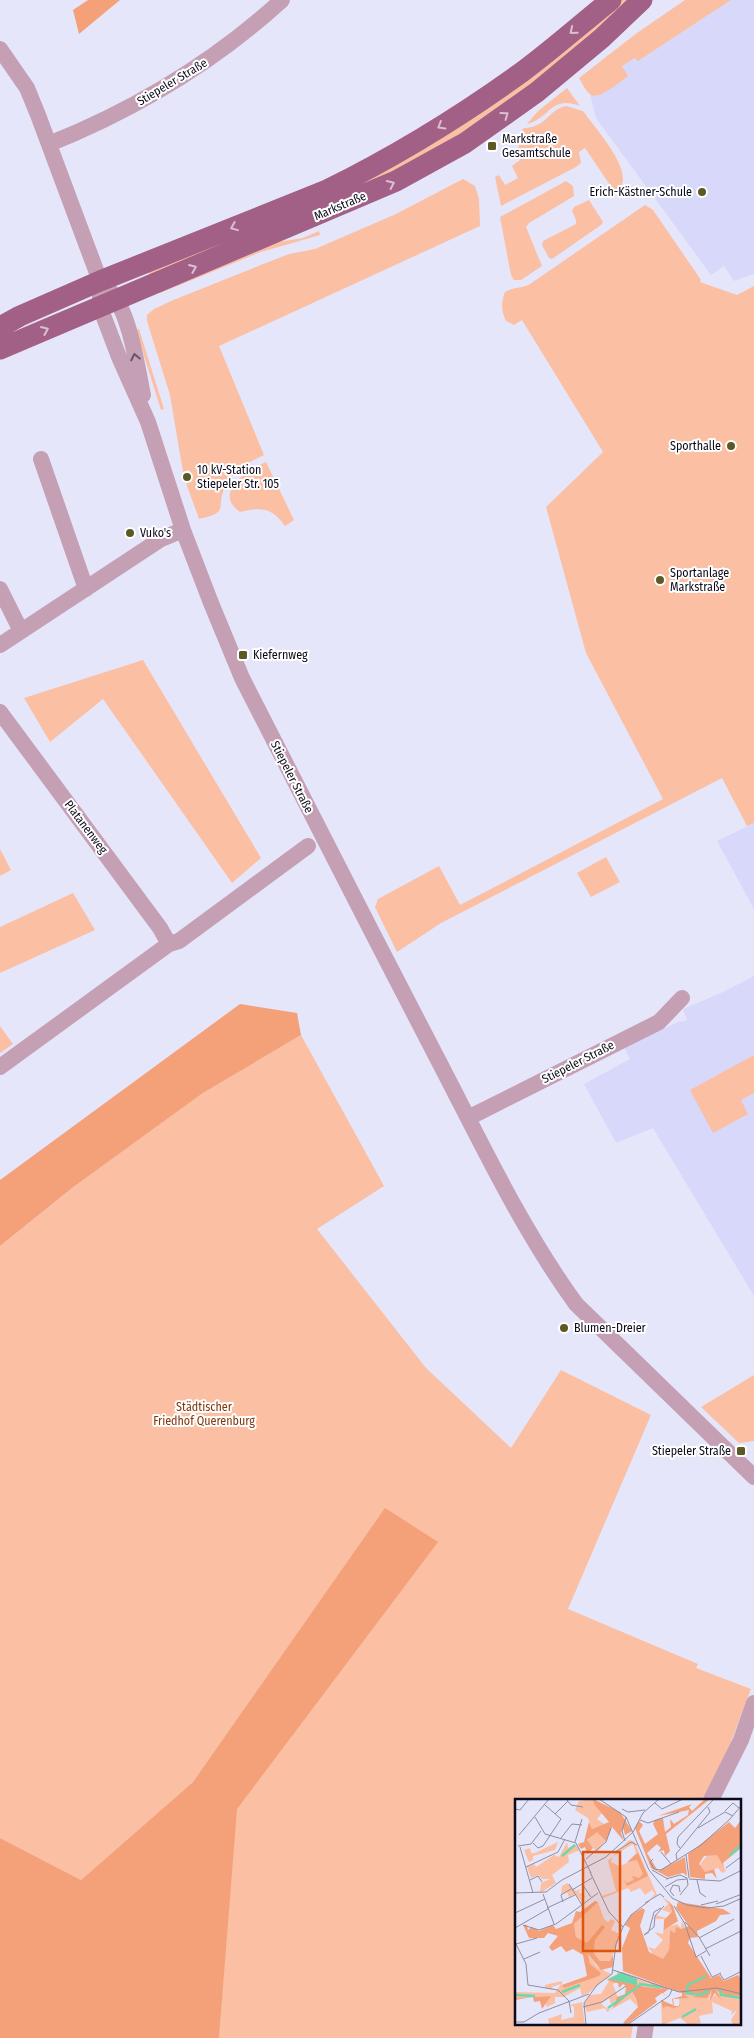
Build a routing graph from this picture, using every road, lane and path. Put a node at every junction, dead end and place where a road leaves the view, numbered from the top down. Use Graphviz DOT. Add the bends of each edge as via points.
graph roads {
  1 [pos="282,0"];
  2 [pos="611,0"];
  3 [pos="642,0"];
  4 [pos="0,48"];
  5 [pos="49,144"];
  6 [pos="100,281"];
  7 [pos="109,303"];
  8 [pos="0,327"];
  9 [pos="0,348"];
  10 [pos="41,459"];
  11 [pos="183,530"];
  12 [pos="0,589"];
  13 [pos="86,589"];
  14 [pos="21,631"];
  15 [pos="0,644"];
  16 [pos="0,712"];
  17 [pos="308,846"];
  18 [pos="169,944"];
  19 [pos="682,998"];
  20 [pos="0,1067"];
  21 [pos="468,1118"];
  22 [pos="754,1476"];
  23 [pos="754,1703"];
  24 [pos="712,1799"];
  1 -- 5 [label="street, Stiepeler Straße" via="257,23 157,93"];
  2 -- 6 [label="main road, Markstraße, one-way" via="473,107 349,179"];
  7 -- 3 [label="main road, Markstraße, one-way" via="396,182 458,147 565,70"];
  4 -- 5 [label="street, Stiepeler Straße" via="28,88"];
  5 -- 6 [label="street, Stiepeler Straße"];
  6 -- 7 [label="street, Stiepeler Straße"];
  6 -- 8 [label="main road, Markstraße"];
  9 -- 7 [label="main road, Markstraße, one-way"];
  7 -- 11 [label="street, Stiepeler Straße" via="119,357 148,422"];
  10 -- 13 [label="street"];
  11 -- 13 [label="street" via="161,539"];
  11 -- 21 [label="street, Stiepeler Straße" via="242,678"];
  12 -- 14 [label="street"];
  13 -- 14 [label="street"];
  14 -- 15 [label="street"];
  16 -- 18 [label="street, Platanenweg"];
  17 -- 18 [label="street" via="179,941"];
  18 -- 20 [label="street"];
  19 -- 21 [label="street, Stiepeler Straße" via="659,1022"];
  21 -- 22 [label="street, Stiepeler Straße" via="528,1230 576,1304"];
  23 -- 24 [label="street" via="734,1755"];
}
